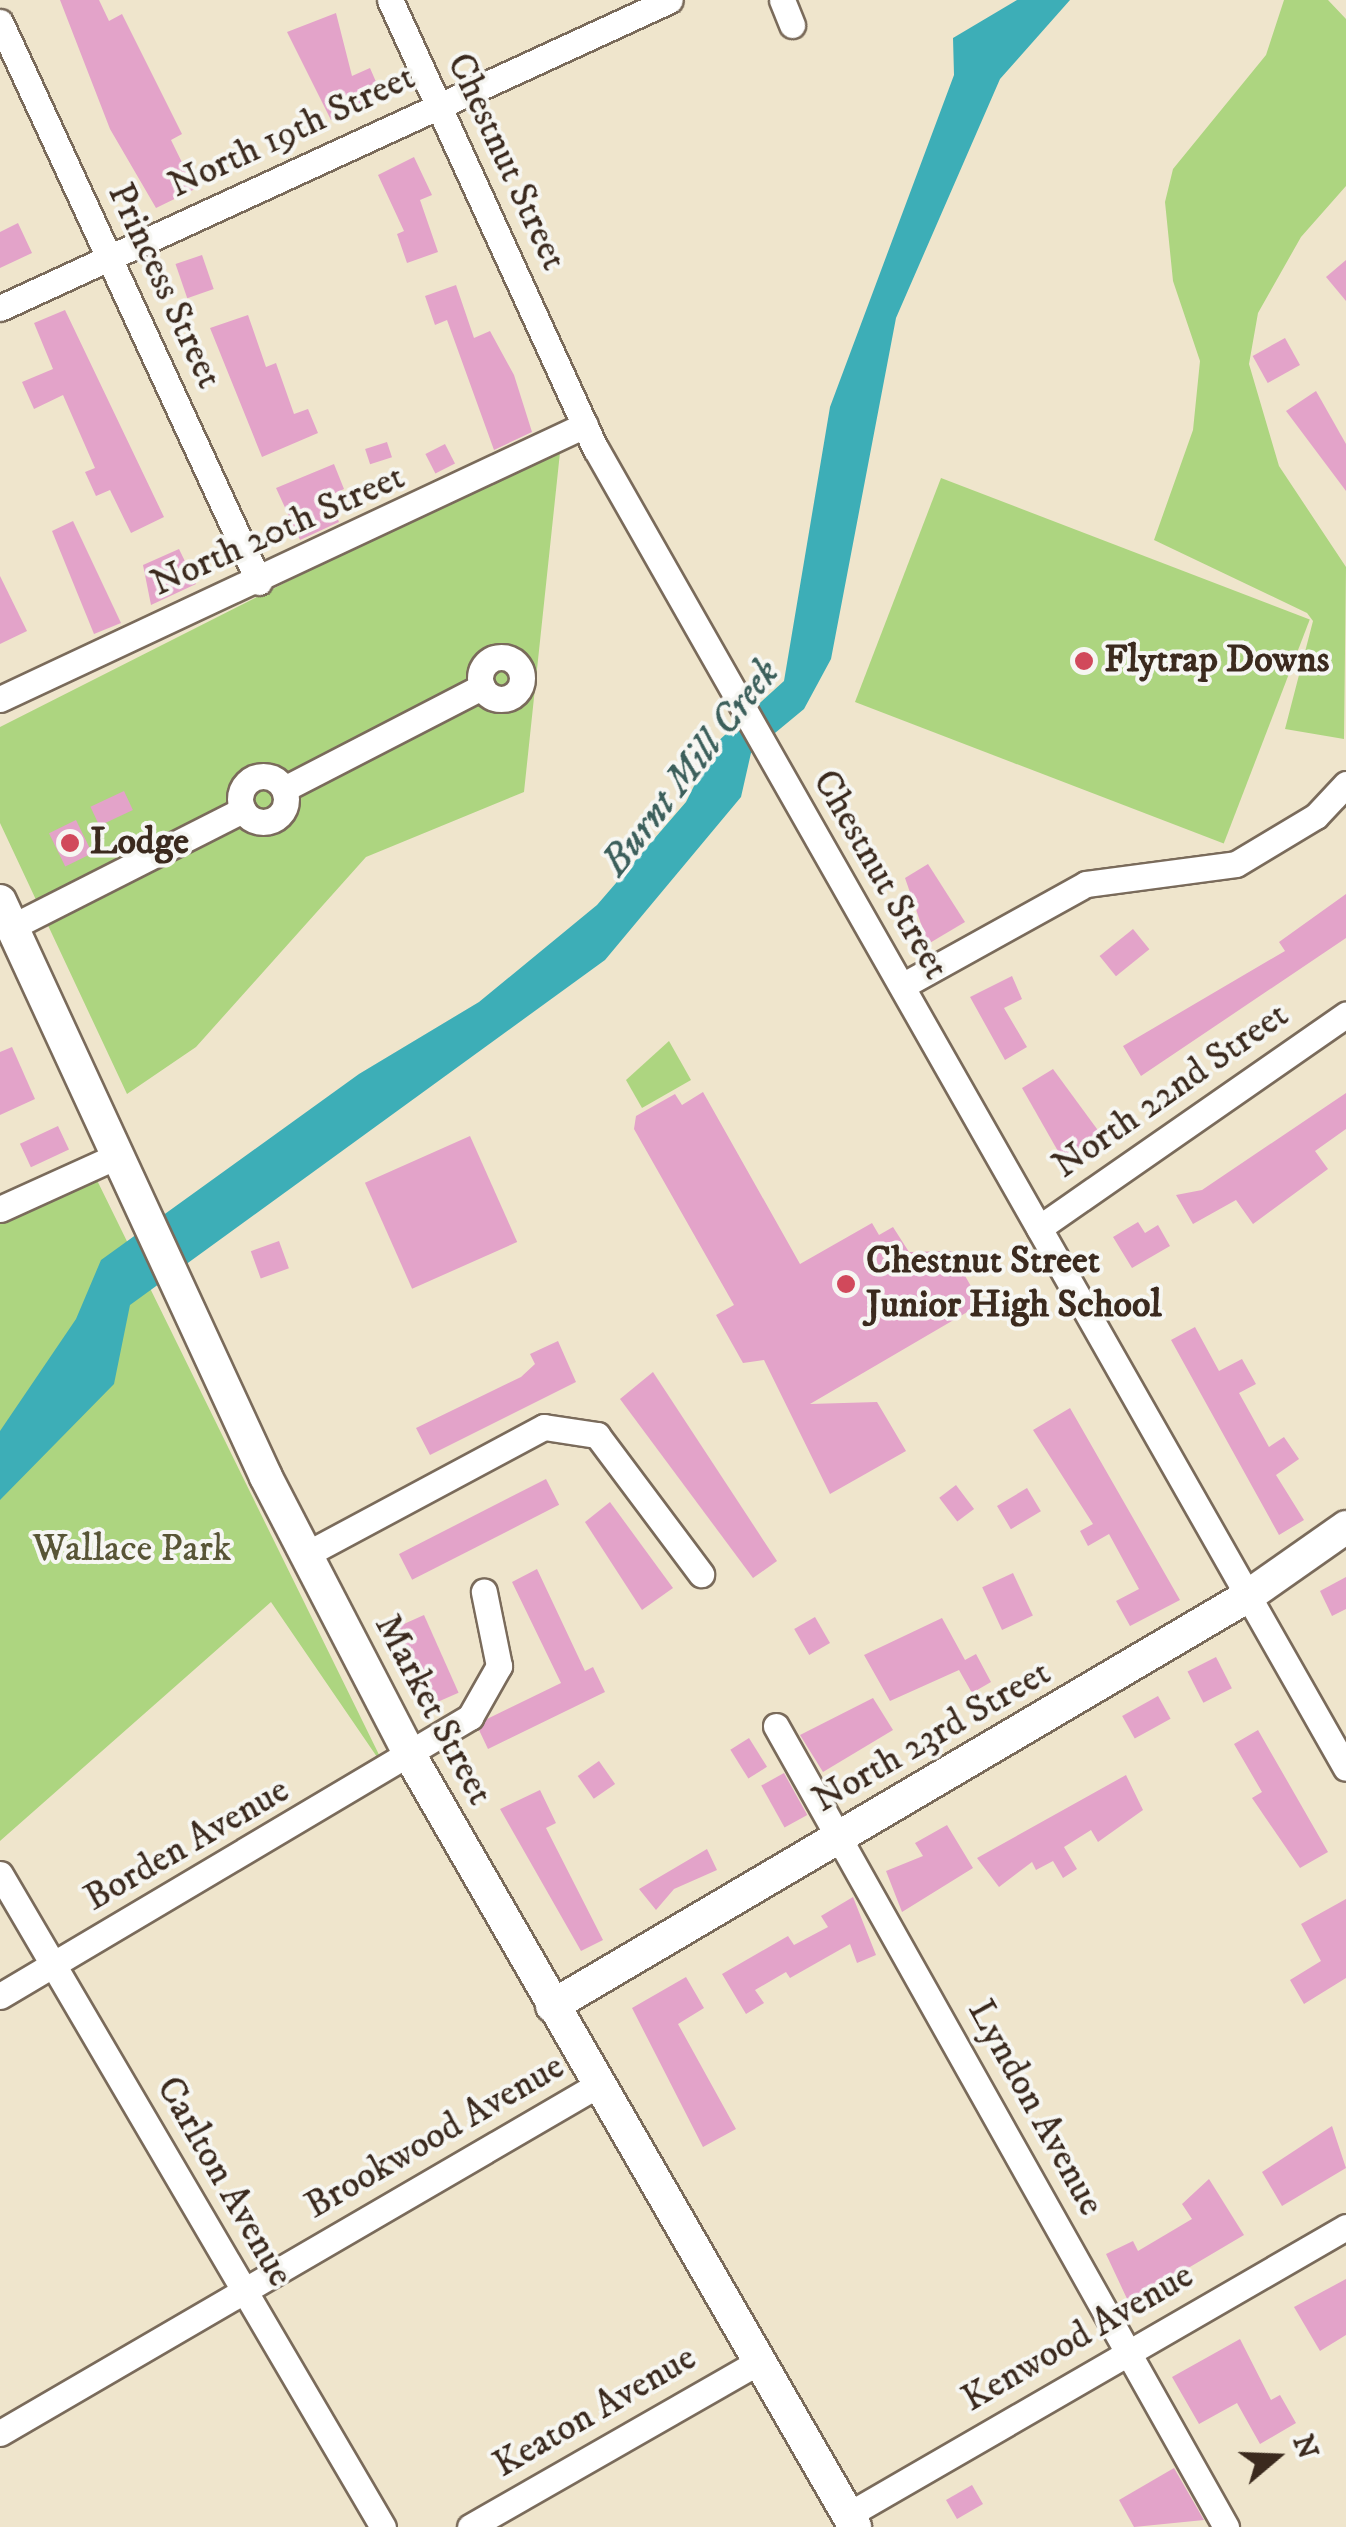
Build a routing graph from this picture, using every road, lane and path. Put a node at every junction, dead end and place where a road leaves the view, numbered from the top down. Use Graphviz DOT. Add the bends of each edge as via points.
graph roads {
  1 [pos="390,0"];
  2 [pos="670,0"];
  3 [pos="782,0"];
  4 [pos="0,22"];
  5 [pos="792,25"];
  6 [pos="438,105"];
  7 [pos="109,257"];
  8 [pos="0,308"];
  9 [pos="585,426"];
  10 [pos="259,582"];
  11 [pos="482,687"];
  12 [pos="0,699"];
  13 [pos="1346,784"];
  14 [pos="6,914"];
  15 [pos="902,986"];
  16 [pos="1346,1015"];
  17 [pos="117,1156"];
  18 [pos="0,1210"];
  19 [pos="1039,1228"];
  20 [pos="1346,1527"];
  21 [pos="306,1555"];
  22 [pos="701,1574"];
  23 [pos="484,1592"];
  24 [pos="1248,1596"];
  25 [pos="776,1726"];
  26 [pos="412,1759"];
  27 [pos="1346,1768"];
  28 [pos="841,1836"];
  29 [pos="0,1874"];
  30 [pos="54,1965"];
  31 [pos="0,1996"];
  32 [pos="552,2006"];
  33 [pos="596,2086"];
  34 [pos="1346,2227"];
  35 [pos="244,2291"];
  36 [pos="1128,2353"];
  37 [pos="758,2362"];
  38 [pos="0,2433"];
  39 [pos="851,2521"];
  40 [pos="383,2527"];
  41 [pos="470,2527"];
  42 [pos="1226,2527"];
  1 -- 6 [label="street, Chestnut Street"];
  2 -- 6 [label="street, North 19th Street"];
  3 -- 5 [label="street"];
  4 -- 7 [label="street, Princess Street"];
  6 -- 7 [label="street, North 19th Street"];
  6 -- 9 [label="street, Chestnut Street"];
  7 -- 8 [label="street, North 19th Street"];
  7 -- 10 [label="street, Princess Street"];
  9 -- 10 [label="street, North 20th Street"];
  9 -- 15 [label="street, Chestnut Street"];
  10 -- 12 [label="street, North 20th Street"];
  11 -- 14 [label="street" via="284,789 253,778 242,810"];
  13 -- 15 [label="street" via="1316,816 1236,864 1086,884"];
  14 -- 17 [label="main road, Market Street"];
  15 -- 19 [label="street, Chestnut Street"];
  16 -- 19 [label="street, North 22nd Street"];
  17 -- 18 [label="street"];
  17 -- 21 [label="main road, Market Street"];
  19 -- 24 [label="street, Chestnut Street"];
  20 -- 24 [label="main road, North 23rd Street"];
  21 -- 22 [label="street" via="544,1427 597,1436"];
  21 -- 26 [label="main road, Market Street"];
  23 -- 26 [label="street, Borden Avenue" via="499,1666 470,1717"];
  24 -- 27 [label="street, Chestnut Street"];
  24 -- 28 [label="main road, North 23rd Street"];
  25 -- 28 [label="street, Lyndon Avenue"];
  26 -- 30 [label="street, Borden Avenue"];
  26 -- 32 [label="main road, Market Street"];
  28 -- 32 [label="main road, North 23rd Street"];
  28 -- 36 [label="street, Lyndon Avenue"];
  29 -- 30 [label="street, Carlton Avenue"];
  30 -- 31 [label="street, Borden Avenue"];
  30 -- 35 [label="street, Carlton Avenue"];
  32 -- 33 [label="main road, Market Street"];
  33 -- 35 [label="street, Brookwood Avenue"];
  33 -- 37 [label="main road, Market Street"];
  34 -- 36 [label="street, Kenwood Avenue"];
  35 -- 38 [label="street, Brookwood Avenue"];
  35 -- 40 [label="street, Carlton Avenue"];
  36 -- 39 [label="street, Kenwood Avenue"];
  36 -- 42 [label="street, Lyndon Avenue"];
  37 -- 39 [label="main road, Market Street"];
  37 -- 41 [label="street, Keaton Avenue"];
}
